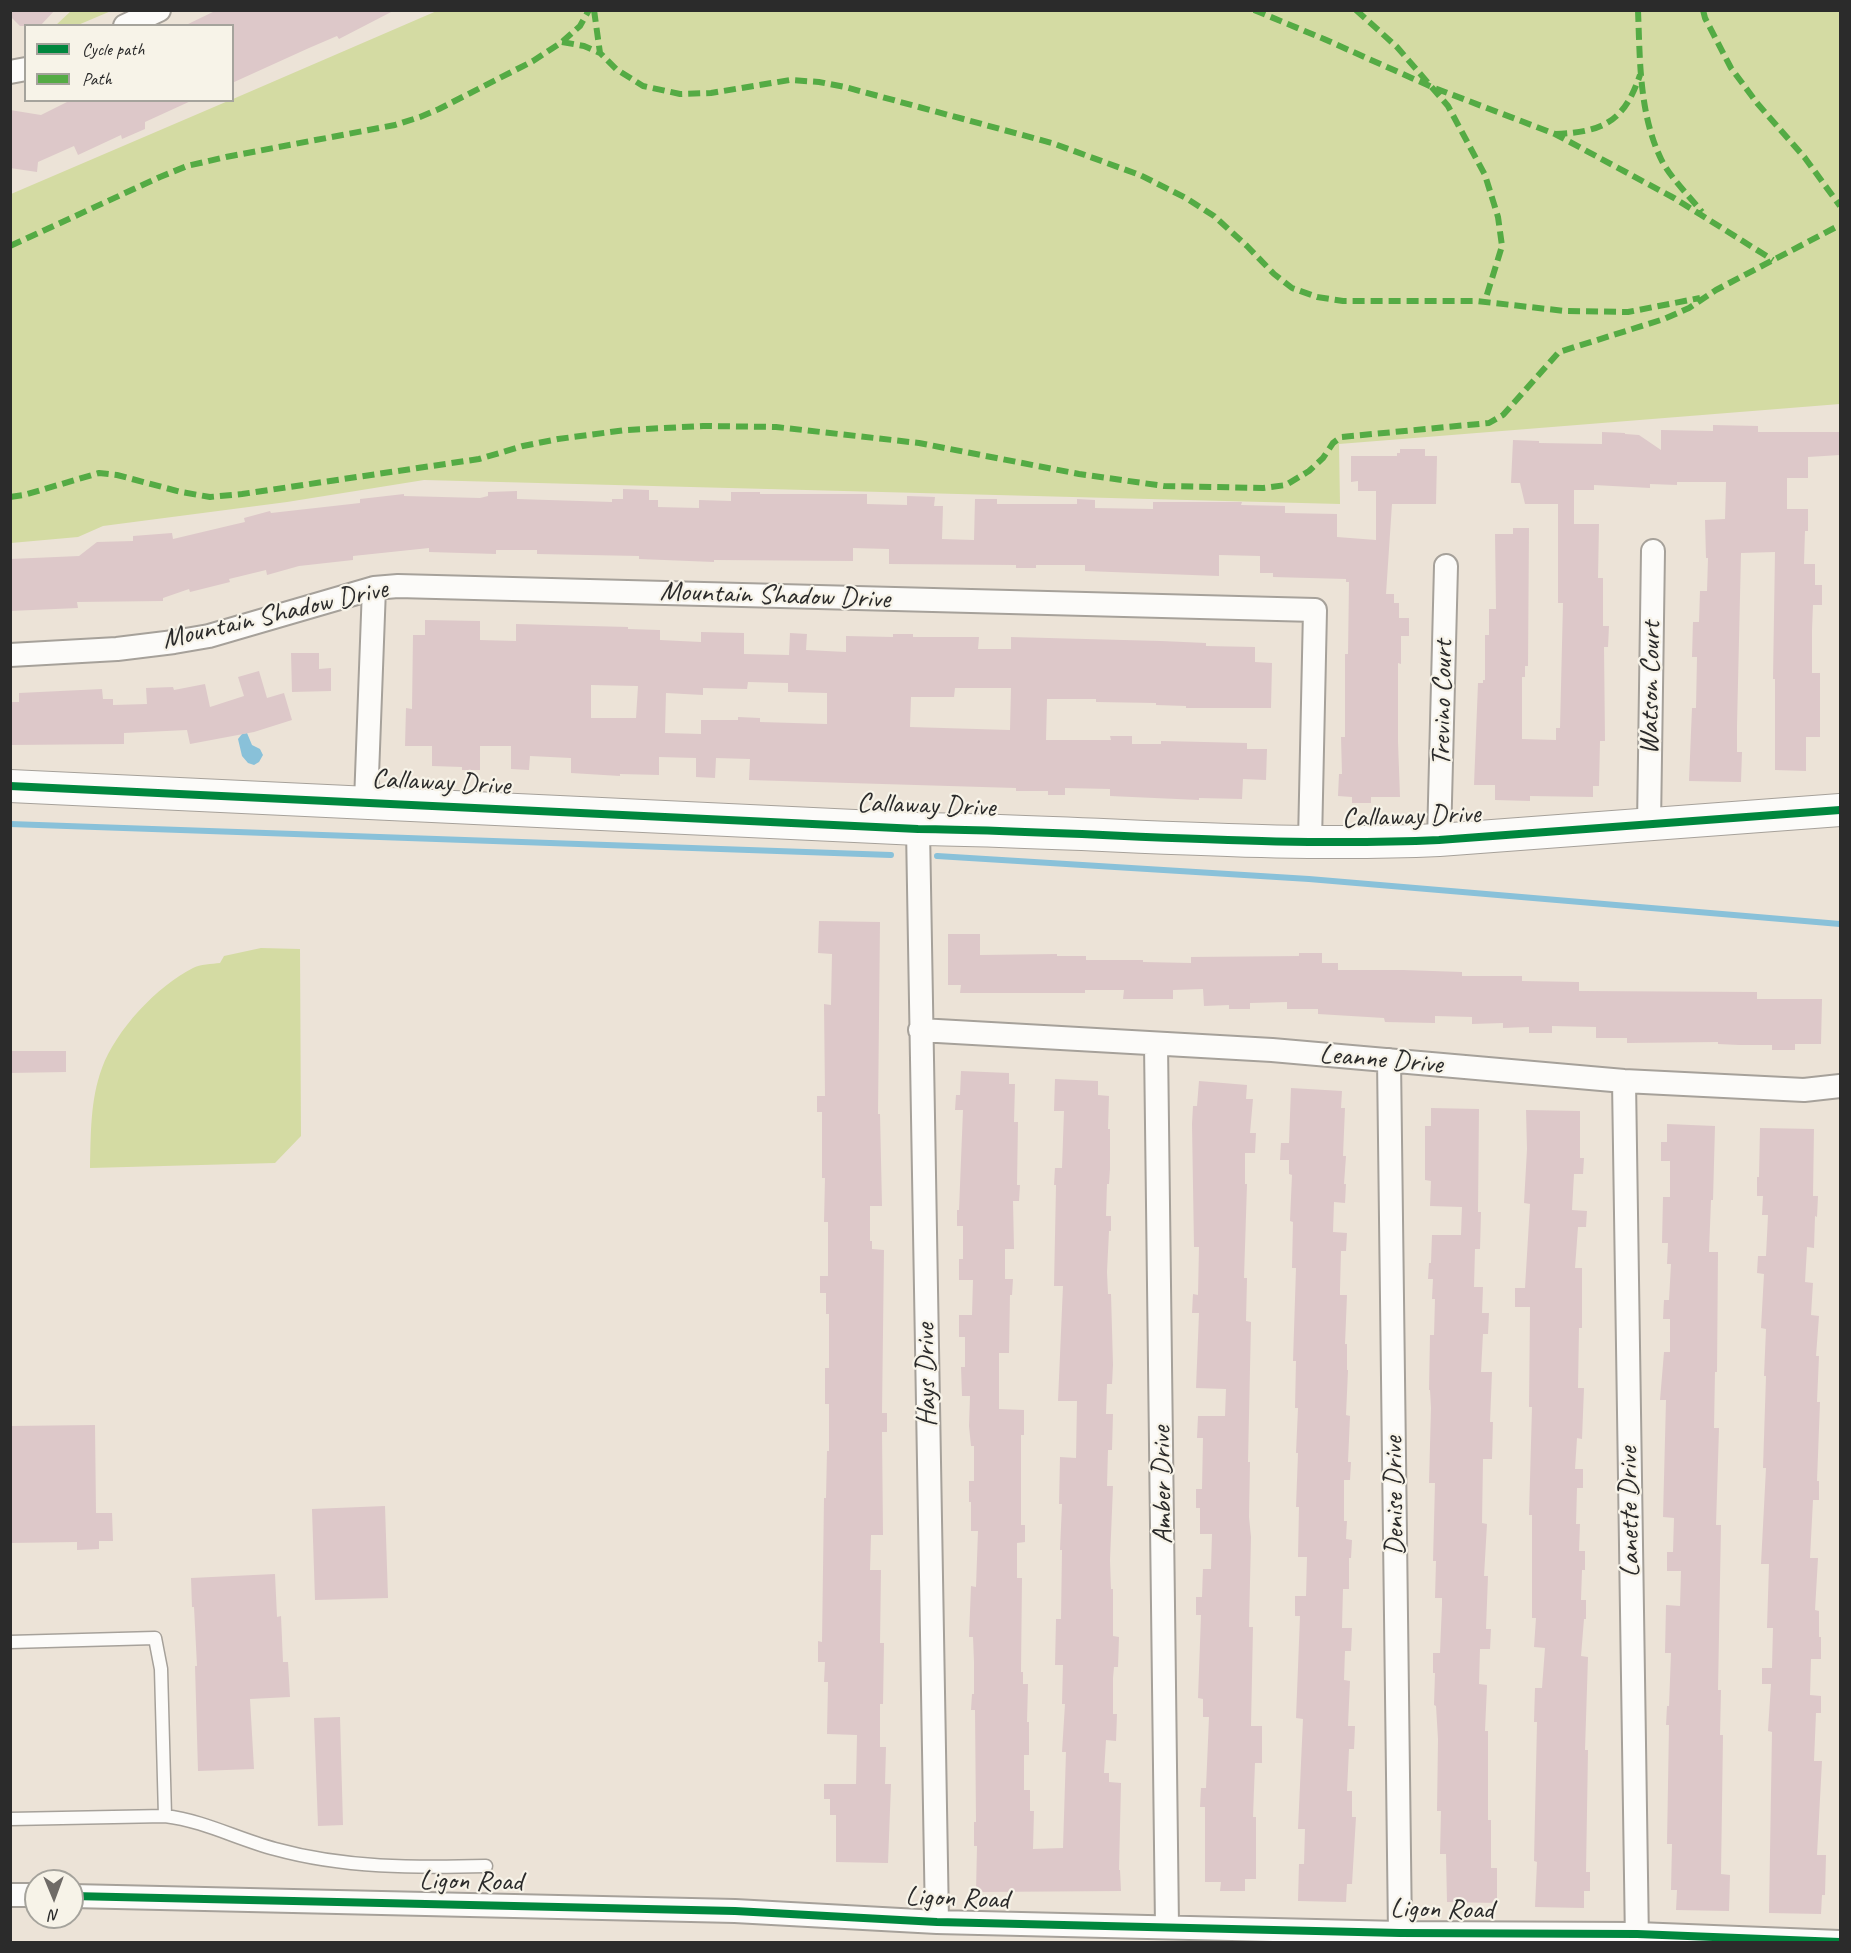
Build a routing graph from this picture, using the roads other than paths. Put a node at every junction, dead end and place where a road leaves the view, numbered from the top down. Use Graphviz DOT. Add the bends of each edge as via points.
graph roads {
  1 [pos="159,10"];
  2 [pos="129,24"];
  3 [pos="1653,551"];
  4 [pos="1446,566"];
  5 [pos="374,588"];
  6 [pos="10,655"];
  7 [pos="10,786"];
  8 [pos="366,802"];
  9 [pos="1840,810"];
  10 [pos="1649,825"];
  11 [pos="918,829"];
  12 [pos="1439,840"];
  13 [pos="1310,842"];
  14 [pos="920,1030"];
  15 [pos="1156,1044"];
  16 [pos="1389,1060"];
  17 [pos="1624,1081"];
  18 [pos="1840,1086"];
  19 [pos="10,1642"];
  20 [pos="165,1816"];
  21 [pos="10,1819"];
  22 [pos="486,1866"];
  23 [pos="84,1896"];
  24 [pos="937,1922"];
  25 [pos="1167,1926"];
  26 [pos="1400,1933"];
  27 [pos="1637,1938"];
  28 [pos="1840,1942"];
  1 -- 2 [label="street"];
  3 -- 10 [label="street, Watson Court"];
  4 -- 12 [label="street, Trevino Court"];
  5 -- 6 [label="street, Mountain Shadow Drive" via="192,639 117,649"];
  5 -- 8 [label="street"];
  5 -- 13 [label="street, Mountain Shadow Drive" via="1315,610"];
  7 -- 8 [label="street, Callaway Drive"];
  8 -- 11 [label="street, Callaway Drive"];
  9 -- 10 [label="street, Callaway Drive"];
  10 -- 12 [label="street, Callaway Drive"];
  11 -- 13 [label="street, Callaway Drive"];
  11 -- 14 [label="street, Hays Drive"];
  12 -- 13 [label="street, Callaway Drive"];
  14 -- 15 [label="street, Leanne Drive"];
  14 -- 24 [label="street, Hays Drive"];
  15 -- 16 [label="street, Leanne Drive"];
  15 -- 25 [label="street, Amber Drive"];
  16 -- 17 [label="street, Leanne Drive"];
  16 -- 26 [label="street, Denise Drive"];
  17 -- 18 [label="street, Leanne Drive" via="1804,1090"];
  17 -- 27 [label="street, Lanette Drive"];
  19 -- 20 [label="lane" via="155,1638 161,1669"];
  20 -- 21 [label="lane"];
  20 -- 22 [label="lane" via="189,1819 274,1849 330,1860 384,1867"];
  23 -- 24 [label="street, Ligon Road" via="735,1911"];
  24 -- 25 [label="street, Ligon Road"];
  25 -- 26 [label="street, Ligon Road"];
  26 -- 27 [label="street, Ligon Road"];
  27 -- 28 [label="street, Ligon Road"];
}
